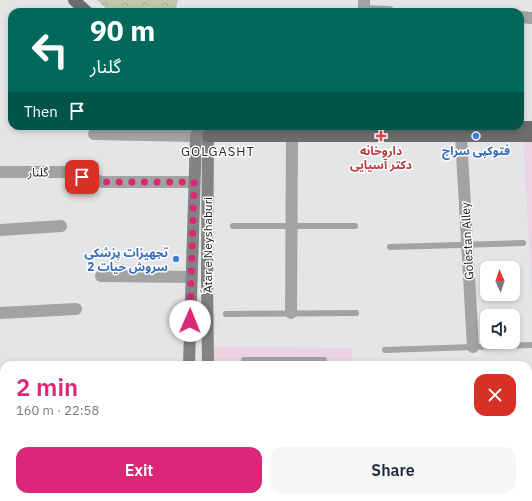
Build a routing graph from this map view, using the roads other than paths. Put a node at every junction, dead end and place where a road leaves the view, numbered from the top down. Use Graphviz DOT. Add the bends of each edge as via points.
graph roads {
  1 [pos="74,0"];
  2 [pos="82,8"];
  3 [pos="202,131"];
  4 [pos="94,134"];
  5 [pos="292,135"];
  6 [pos="461,136"];
  7 [pos="532,136"];
  8 [pos="0,172"];
  9 [pos="194,182"];
  10 [pos="61,226"];
  11 [pos="233,226"];
  12 [pos="292,226"];
  13 [pos="355,226"];
  14 [pos="0,230"];
  15 [pos="524,243"];
  16 [pos="467,245"];
  17 [pos="390,247"];
  18 [pos="101,276"];
  19 [pos="191,277"];
  20 [pos="76,309"];
  21 [pos="0,313"];
  22 [pos="291,313"];
  23 [pos="356,313"];
  24 [pos="226,314"];
  25 [pos="532,344"];
  26 [pos="473,347"];
  27 [pos="385,350"];
  28 [pos="244,360"];
  29 [pos="189,361"];
  30 [pos="208,361"];
  31 [pos="324,361"];
  1 -- 2 [label="main road"];
  3 -- 4 [label="street"];
  3 -- 5 [label="main road"];
  3 -- 9 [label="main road, ََAtar e Neyshaburi"];
  3 -- 30 [label="main road, ََAtar e Neyshaburi"];
  5 -- 6 [label="main road"];
  5 -- 12 [label="street"];
  6 -- 7 [label="main road"];
  6 -- 16 [label="street, Golestan Alley"];
  8 -- 9 [label="street, گلنار" via="69,172 103,182"];
  9 -- 19 [label="main road, ََAtar e Neyshaburi"];
  10 -- 14 [label="street"];
  11 -- 12 [label="lane"];
  12 -- 13 [label="lane"];
  12 -- 22 [label="street"];
  15 -- 16 [label="lane"];
  16 -- 17 [label="lane"];
  16 -- 26 [label="street, Golestan Alley"];
  18 -- 19 [label="street"];
  19 -- 29 [label="main road, ََAtar e Neyshaburi"];
  20 -- 21 [label="street"];
  22 -- 23 [label="lane"];
  22 -- 24 [label="lane"];
  25 -- 26 [label="lane"];
  26 -- 27 [label="lane"];
  28 -- 31 [label="lane"];
}
